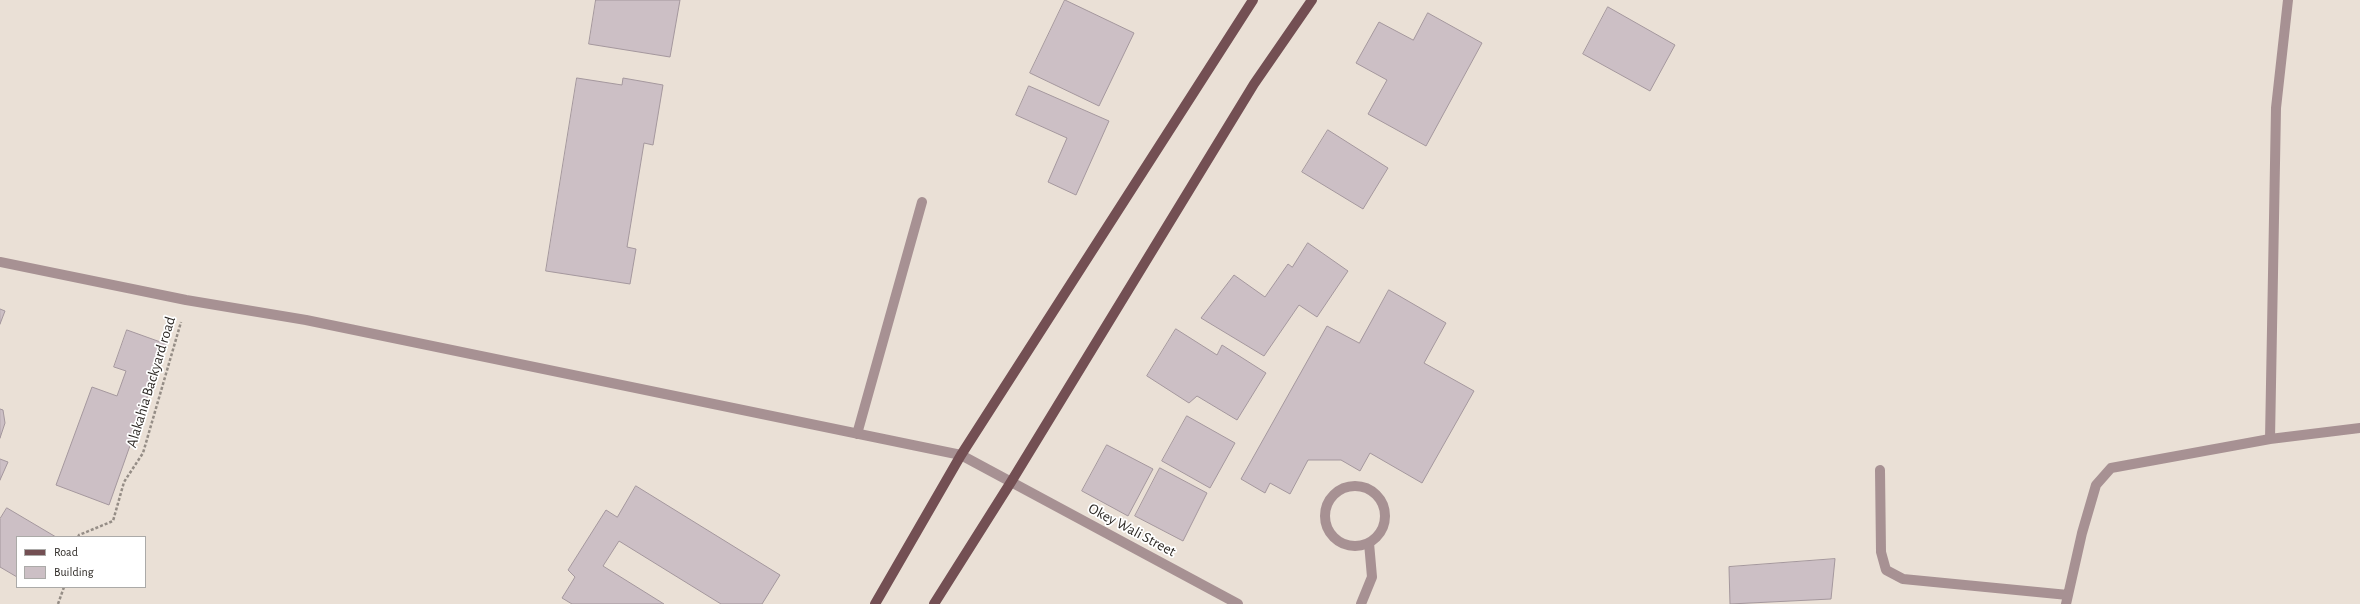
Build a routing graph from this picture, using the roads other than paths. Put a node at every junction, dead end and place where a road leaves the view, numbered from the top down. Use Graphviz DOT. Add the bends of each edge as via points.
graph roads {
  1 [pos="1253,0"];
  2 [pos="1312,0"];
  3 [pos="2288,0"];
  4 [pos="922,202"];
  5 [pos="0,262"];
  6 [pos="2360,428"];
  7 [pos="857,434"];
  8 [pos="2270,439"];
  9 [pos="962,455"];
  10 [pos="1880,470"];
  11 [pos="1011,482"];
  12 [pos="1369,543"];
  13 [pos="2067,600"];
  14 [pos="875,604"];
  15 [pos="934,604"];
  16 [pos="1238,604"];
  17 [pos="1361,604"];
  1 -- 9 [label="main road"];
  2 -- 11 [label="main road" via="1254,84"];
  3 -- 8 [label="street" via="2276,108"];
  4 -- 7 [label="street"];
  5 -- 7 [label="street, Okey Wali Street" via="186,300 306,320"];
  6 -- 8 [label="street"];
  7 -- 9 [label="street, Okey Wali Street"];
  8 -- 13 [label="street" via="2111,468 2096,485"];
  9 -- 11 [label="street, Okey Wali Street"];
  9 -- 14 [label="main road"];
  10 -- 13 [label="street" via="1881,552 1886,570 1903,579"];
  11 -- 15 [label="main road"];
  11 -- 16 [label="street, Okey Wali Street"];
  12 -- 12 [label="street" via="1383,530 1386,510 1377,494 1360,485 1342,488 1328,501 1325,520 1333,537 1350,546"];
  12 -- 17 [label="street" via="1372,577"];
}
